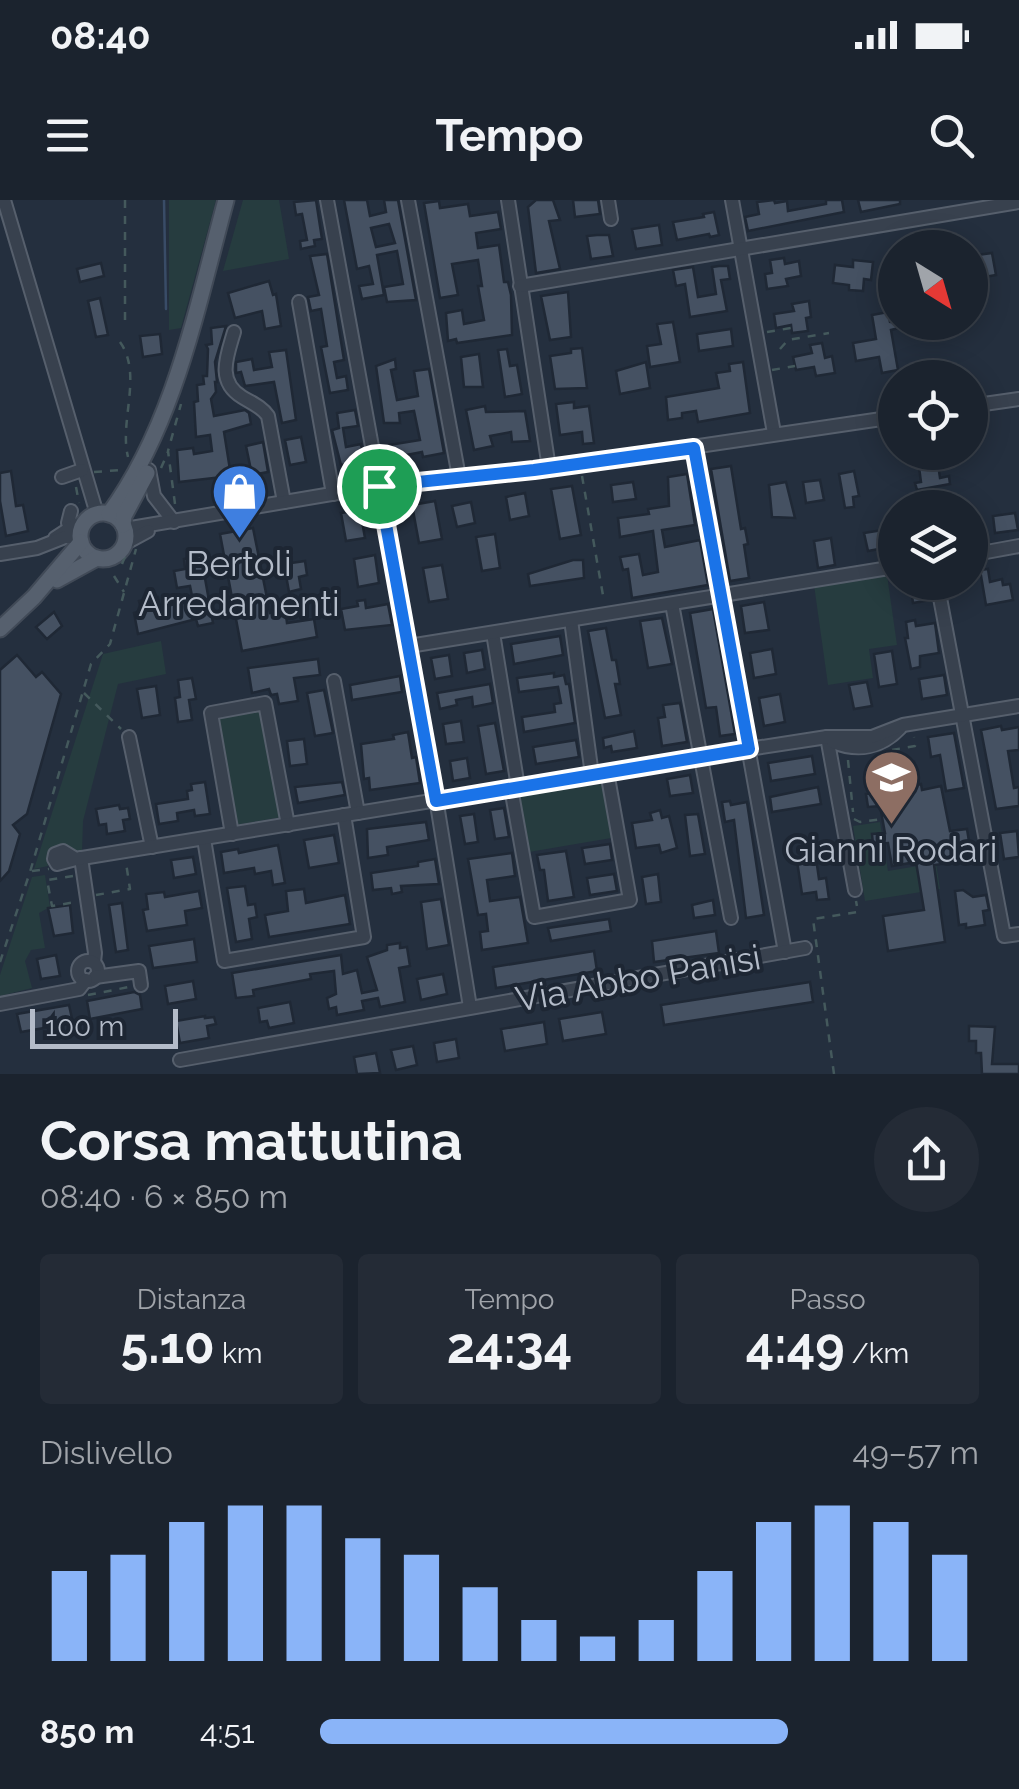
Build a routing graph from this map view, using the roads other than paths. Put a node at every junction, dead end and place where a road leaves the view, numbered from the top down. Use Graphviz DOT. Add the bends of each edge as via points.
graph roads {
  1 [pos="4,200"];
  2 [pos="226,200"];
  3 [pos="327,200"];
  4 [pos="408,200"];
  5 [pos="508,200"];
  6 [pos="608,200"];
  7 [pos="732,200"];
  8 [pos="1019,202"];
  9 [pos="611,219"];
  10 [pos="741,250"];
  11 [pos="520,286"];
  12 [pos="299,302"];
  13 [pos="234,332"];
  14 [pos="182,355"];
  15 [pos="1019,399"];
  16 [pos="988,403"];
  17 [pos="878,419"];
  18 [pos="774,434"];
  19 [pos="694,448"];
  20 [pos="549,468"];
  21 [pos="82,472"];
  22 [pos="152,474"];
  23 [pos="62,477"];
  24 [pos="459,477"];
  25 [pos="379,486"];
  26 [pos="333,494"];
  27 [pos="284,502"];
  28 [pos="75,509"];
  29 [pos="103,514"];
  30 [pos="179,521"];
  31 [pos="79,532"];
  32 [pos="128,534"];
  33 [pos="1019,546"];
  34 [pos="988,551"];
  35 [pos="0,554"];
  36 [pos="97,558"];
  37 [pos="878,570"];
  38 [pos="722,595"];
  39 [pos="34,597"];
  40 [pos="939,600"];
  41 [pos="672,604"];
  42 [pos="572,620"];
  43 [pos="0,628"];
  44 [pos="493,633"];
  45 [pos="409,646"];
  46 [pos="334,681"];
  47 [pos="1019,706"];
  48 [pos="960,716"];
  49 [pos="129,737"];
  50 [pos="827,737"];
  51 [pos="749,749"];
  52 [pos="701,757"];
  53 [pos="607,772"];
  54 [pos="592,775"];
  55 [pos="515,787"];
  56 [pos="436,801"];
  57 [pos="351,814"];
  58 [pos="288,825"];
  59 [pos="232,834"];
  60 [pos="204,839"];
  61 [pos="152,848"];
  62 [pos="855,890"];
  63 [pos="730,918"];
  64 [pos="1019,934"];
  65 [pos="805,948"];
  66 [pos="784,952"];
  67 [pos="91,979"];
  68 [pos="141,985"];
  69 [pos="0,1004"];
  70 [pos="470,1007"];
  71 [pos="180,1060"];
  1 -- 21 [label="street"];
  2 -- 14 [label="main road"];
  3 -- 25 [label="street"];
  4 -- 24 [label="street"];
  5 -- 11 [label="street"];
  6 -- 9 [label="street"];
  7 -- 10 [label="street"];
  8 -- 10 [label="street"];
  10 -- 11 [label="street"];
  10 -- 18 [label="street"];
  11 -- 20 [label="street"];
  12 -- 26 [label="street"];
  13 -- 27 [label="street" via="225,378 268,416"];
  14 -- 22 [label="main road"];
  14 -- 29 [label="main road" via="145,455"];
  15 -- 16 [label="street"];
  17 -- 18 [label="street"];
  18 -- 19 [label="street"];
  19 -- 20 [label="street"];
  19 -- 38 [label="street"];
  20 -- 24 [label="street"];
  21 -- 23 [label="street"];
  21 -- 29 [label="street"];
  22 -- 30 [label="street" via="154,496"];
  22 -- 32 [label="main road" via="124,516"];
  24 -- 25 [label="street"];
  25 -- 26 [label="street"];
  25 -- 45 [label="street"];
  26 -- 27 [label="street"];
  27 -- 30 [label="street"];
  28 -- 31 [label="street" via="68,524"];
  29 -- 31 [label="main road"];
  29 -- 32 [label="main road"];
  30 -- 32 [label="street"];
  31 -- 35 [label="street"];
  31 -- 36 [label="main road" via="85,551"];
  31 -- 39 [label="main road"];
  32 -- 36 [label="main road" via="112,556"];
  33 -- 34 [label="street"];
  36 -- 39 [label="main road"];
  37 -- 38 [label="street"];
  38 -- 41 [label="street"];
  38 -- 51 [label="street"];
  39 -- 43 [label="main road"];
  40 -- 48 [label="street"];
  41 -- 42 [label="street"];
  41 -- 52 [label="street"];
  42 -- 44 [label="street"];
  42 -- 54 [label="street"];
  44 -- 45 [label="street"];
  44 -- 55 [label="street"];
  45 -- 56 [label="street"];
  46 -- 57 [label="street"];
  47 -- 48 [label="street"];
  48 -- 50 [label="street" via="902,726 874,746 852,748"];
  48 -- 64 [label="street" via="1004,936"];
  49 -- 61 [label="street"];
  50 -- 51 [label="street"];
  50 -- 62 [label="street"];
  51 -- 52 [label="street"];
  51 -- 66 [label="street"];
  52 -- 53 [label="street"];
  52 -- 63 [label="street"];
  53 -- 54 [label="street"];
  53 -- 55 [label="street" via="630,900 534,917"];
  54 -- 55 [label="street"];
  55 -- 56 [label="street"];
  56 -- 57 [label="street"];
  56 -- 70 [label="street"];
  57 -- 58 [label="street"];
  57 -- 60 [label="street" via="364,938 224,961"];
  58 -- 59 [label="street"];
  58 -- 59 [label="street" via="265,703 212,714"];
  59 -- 60 [label="street"];
  60 -- 61 [label="street"];
  61 -- 67 [label="street" via="79,859 98,968"];
  65 -- 66 [label="street, Via Abbo Panisi"];
  66 -- 70 [label="street, Via Abbo Panisi"];
  67 -- 68 [label="street" via="139,971"];
  67 -- 69 [label="street" via="79,990"];
  70 -- 71 [label="street, Via Abbo Panisi"];
}
